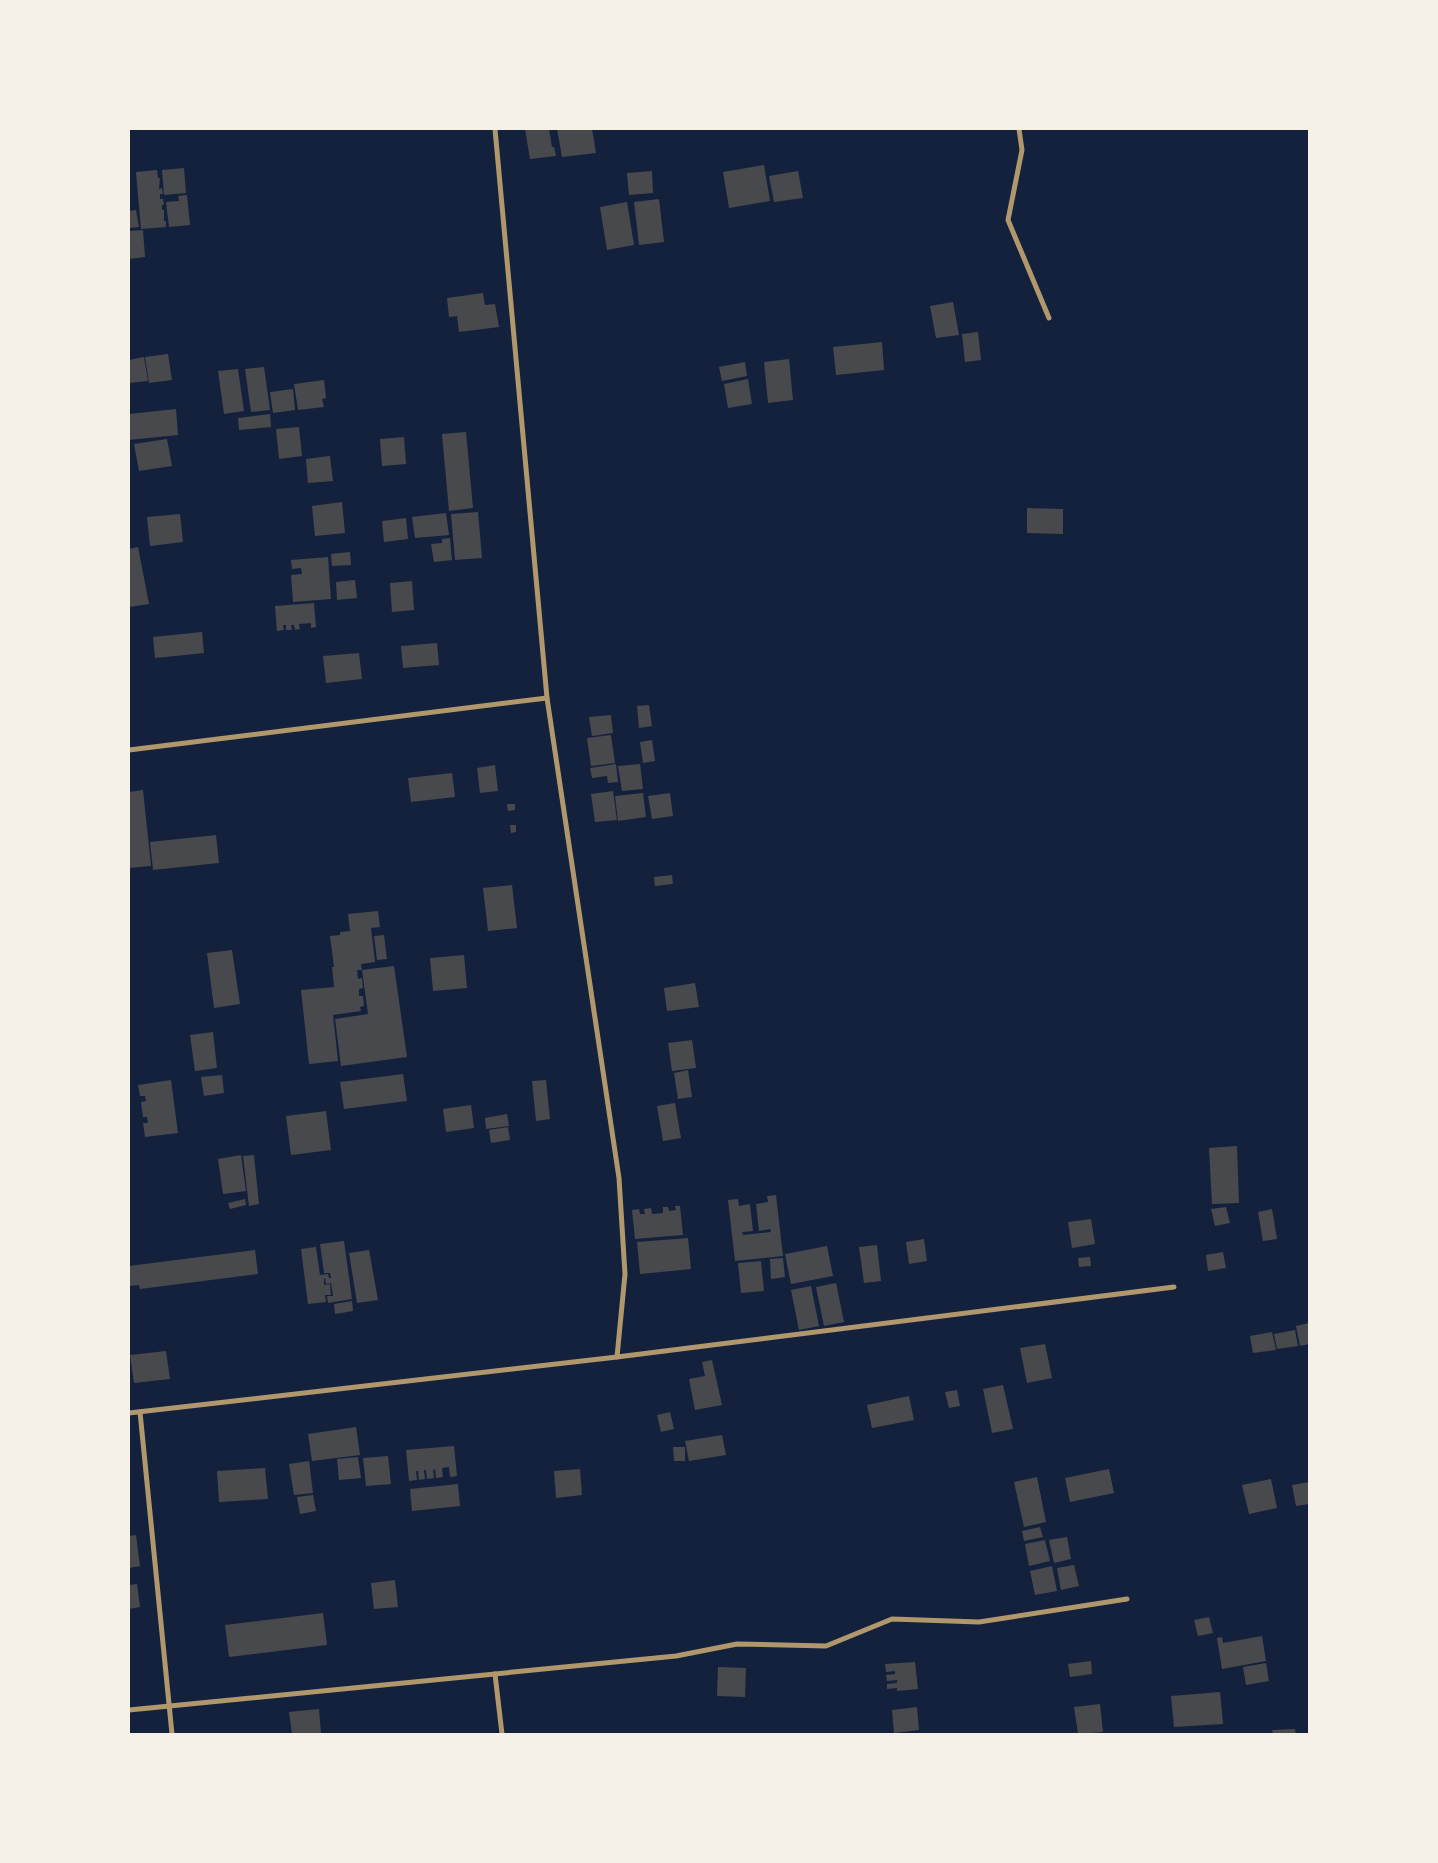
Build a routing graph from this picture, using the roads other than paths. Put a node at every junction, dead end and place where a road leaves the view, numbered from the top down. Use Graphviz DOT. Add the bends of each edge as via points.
graph roads {
  1 [pos="495,129"];
  2 [pos="1019,129"];
  3 [pos="1049,318"];
  4 [pos="547,698"];
  5 [pos="129,750"];
  6 [pos="1174,1287"];
  7 [pos="617,1357"];
  8 [pos="140,1412"];
  9 [pos="129,1413"];
  10 [pos="1127,1599"];
  11 [pos="495,1674"];
  12 [pos="170,1706"];
  13 [pos="129,1710"];
  14 [pos="172,1734"];
  15 [pos="502,1734"];
  1 -- 4 [label="street"];
  2 -- 3 [label="street" via="1022,150 1008,220"];
  4 -- 5 [label="street"];
  4 -- 7 [label="street" via="619,1178 625,1274"];
  6 -- 7 [label="street"];
  7 -- 8 [label="street"];
  8 -- 9 [label="street"];
  8 -- 12 [label="street"];
  10 -- 11 [label="street" via="979,1622 892,1619 826,1646 737,1644 676,1656"];
  11 -- 12 [label="street"];
  11 -- 15 [label="street"];
  12 -- 13 [label="street"];
  12 -- 14 [label="street"];
}
